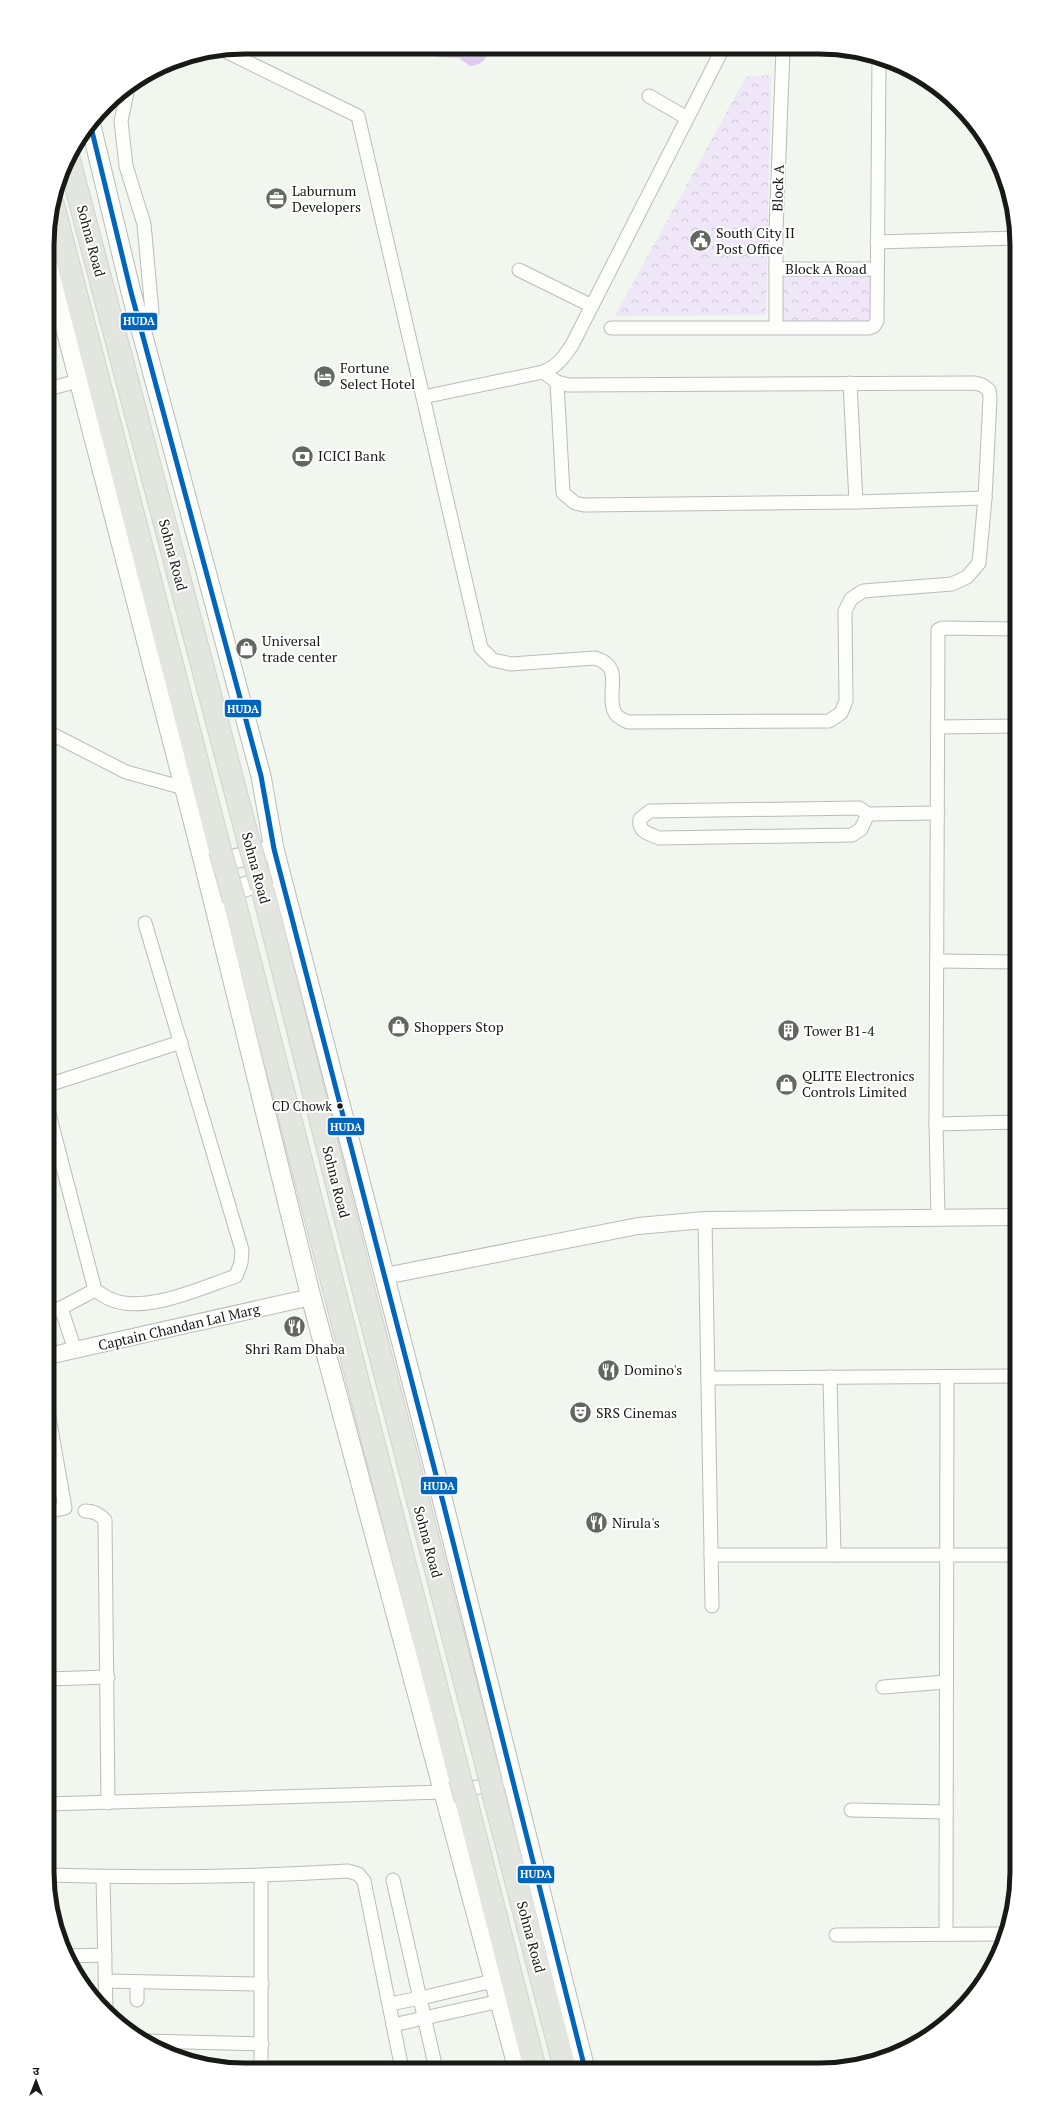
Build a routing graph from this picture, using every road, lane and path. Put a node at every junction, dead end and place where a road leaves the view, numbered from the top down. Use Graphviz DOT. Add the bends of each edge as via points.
graph roads {
  1 [pos="232,54"];
  2 [pos="720,54"];
  3 [pos="783,54"];
  4 [pos="879,64"];
  5 [pos="126,96"];
  6 [pos="649,96"];
  7 [pos="687,118"];
  8 [pos="92,131"];
  9 [pos="71,167"];
  10 [pos="56,218"];
  11 [pos="1010,238"];
  12 [pos="877,242"];
  13 [pos="776,269"];
  14 [pos="876,269"];
  15 [pos="519,270"];
  16 [pos="54,284"];
  17 [pos="592,306"];
  18 [pos="776,327"];
  19 [pos="611,328"];
  20 [pos="142,331"];
  21 [pos="543,372"];
  22 [pos="78,381"];
  23 [pos="557,382"];
  24 [pos="850,383"];
  25 [pos="54,387"];
  26 [pos="423,397"];
  27 [pos="985,498"];
  28 [pos="856,502"];
  29 [pos="1010,629"];
  30 [pos="1010,726"];
  31 [pos="938,727"];
  32 [pos="54,735"];
  33 [pos="184,788"];
  34 [pos="938,813"];
  35 [pos="868,814"];
  36 [pos="274,849"];
  37 [pos="205,867"];
  38 [pos="280,875"];
  39 [pos="213,898"];
  40 [pos="145,923"];
  41 [pos="937,961"];
  42 [pos="1010,962"];
  43 [pos="181,1042"];
  44 [pos="54,1084"];
  45 [pos="1010,1122"];
  46 [pos="936,1124"];
  47 [pos="54,1133"];
  48 [pos="1010,1217"];
  49 [pos="938,1218"];
  50 [pos="704,1220"];
  51 [pos="385,1276"];
  52 [pos="94,1290"];
  53 [pos="311,1297"];
  54 [pos="61,1308"];
  55 [pos="54,1311"];
  56 [pos="75,1350"];
  57 [pos="54,1355"];
  58 [pos="1010,1376"];
  59 [pos="947,1377"];
  60 [pos="708,1378"];
  61 [pos="830,1378"];
  62 [pos="54,1442"];
  63 [pos="54,1510"];
  64 [pos="85,1511"];
  65 [pos="711,1554"];
  66 [pos="834,1555"];
  67 [pos="946,1555"];
  68 [pos="1010,1555"];
  69 [pos="712,1606"];
  70 [pos="108,1677"];
  71 [pos="54,1679"];
  72 [pos="946,1682"];
  73 [pos="883,1686"];
  74 [pos="513,1782"];
  75 [pos="443,1792"];
  76 [pos="108,1803"];
  77 [pos="54,1804"];
  78 [pos="851,1810"];
  79 [pos="946,1812"];
  80 [pos="54,1875"];
  81 [pos="261,1876"];
  82 [pos="103,1877"];
  83 [pos="393,1880"];
  84 [pos="946,1934"];
  85 [pos="1000,1934"];
  86 [pos="836,1935"];
  87 [pos="105,1955"];
  88 [pos="74,1956"];
  89 [pos="105,1981"];
  90 [pos="493,1981"];
  91 [pos="137,1982"];
  92 [pos="262,1984"];
  93 [pos="421,1998"];
  94 [pos="137,2000"];
  95 [pos="500,2001"];
  96 [pos="106,2003"];
  97 [pos="389,2004"];
  98 [pos="425,2019"];
  99 [pos="393,2025"];
  100 [pos="158,2041"];
  101 [pos="262,2044"];
  102 [pos="261,2063"];
  103 [pos="401,2063"];
  104 [pos="435,2063"];
  105 [pos="516,2063"];
  106 [pos="533,2063"];
  107 [pos="563,2063"];
  108 [pos="583,2063"];
  1 -- 26 [label="street" via="358,116"];
  2 -- 7 [label="street"];
  3 -- 13 [label="street, Block A"];
  4 -- 12 [label="street"];
  5 -- 20 [label="street" via="121,121 126,166 144,224 152,312"];
  6 -- 7 [label="street"];
  7 -- 17 [label="street"];
  8 -- 20 [label="main road"];
  9 -- 107 [label="highway, Sohna Road, bridge" via="262,887"];
  10 -- 106 [label="highway, Sohna Road, bridge"];
  11 -- 12 [label="street"];
  12 -- 14 [label="street"];
  13 -- 14 [label="street, Block A Road"];
  13 -- 18 [label="street, Block A"];
  14 -- 18 [label="street" via="877,321 874,326"];
  15 -- 17 [label="street"];
  16 -- 22 [label="main road"];
  17 -- 21 [label="street" via="561,362"];
  18 -- 19 [label="street"];
  20 -- 36 [label="main road" via="261,776"];
  21 -- 23 [label="street"];
  21 -- 26 [label="street"];
  22 -- 25 [label="street"];
  22 -- 33 [label="main road"];
  23 -- 24 [label="street" via="568,385"];
  23 -- 28 [label="street" via="563,493 575,503 584,505"];
  24 -- 27 [label="street" via="975,382 989,390"];
  24 -- 28 [label="street"];
  26 -- 27 [label="street" via="481,648 494,660 511,664 595,658 605,661 612,669 614,711 618,717 628,722 829,721 841,713 846,701 845,611 851,599 863,591 952,584 968,577 979,563"];
  27 -- 28 [label="street"];
  29 -- 31 [label="street" via="939,629"];
  30 -- 31 [label="street"];
  31 -- 34 [label="street"];
  32 -- 33 [label="street" via="126,772"];
  33 -- 37 [label="main road"];
  34 -- 35 [label="street"];
  34 -- 41 [label="street"];
  35 -- 35 [label="street" via="861,829 852,835 658,838 642,832 639,826 640,819 650,811 859,808"];
  36 -- 37 [label="main road"];
  36 -- 38 [label="main road"];
  37 -- 39 [label="main road"];
  38 -- 39 [label="main road"];
  38 -- 51 [label="main road"];
  39 -- 53 [label="main road"];
  40 -- 43 [label="street"];
  41 -- 42 [label="street"];
  41 -- 46 [label="street"];
  43 -- 44 [label="street"];
  43 -- 52 [label="street" via="242,1250 241,1263 236,1276 154,1302 126,1304 111,1300"];
  45 -- 46 [label="street"];
  46 -- 49 [label="street"];
  47 -- 52 [label="street"];
  48 -- 49 [label="street"];
  49 -- 50 [label="street"];
  50 -- 51 [label="street" via="638,1226"];
  50 -- 60 [label="street"];
  51 -- 74 [label="main road"];
  52 -- 54 [label="street"];
  53 -- 56 [label="street, Captain Chandan Lal Marg"];
  53 -- 75 [label="main road"];
  54 -- 55 [label="street"];
  54 -- 56 [label="street"];
  56 -- 57 [label="street, Captain Chandan Lal Marg"];
  58 -- 59 [label="street"];
  59 -- 61 [label="street"];
  59 -- 67 [label="street"];
  60 -- 61 [label="street"];
  60 -- 65 [label="street"];
  61 -- 66 [label="street"];
  62 -- 63 [label="street" via="65,1508"];
  64 -- 70 [label="street" via="99,1514 105,1520"];
  65 -- 66 [label="street"];
  65 -- 69 [label="street"];
  66 -- 67 [label="street"];
  67 -- 68 [label="street"];
  67 -- 72 [label="street"];
  70 -- 71 [label="street"];
  70 -- 76 [label="street"];
  72 -- 73 [label="street"];
  72 -- 79 [label="street"];
  74 -- 75 [label="street"];
  74 -- 108 [label="main road"];
  75 -- 76 [label="street"];
  75 -- 90 [label="main road"];
  76 -- 77 [label="street"];
  78 -- 79 [label="street"];
  79 -- 84 [label="street"];
  80 -- 82 [label="street"];
  81 -- 82 [label="street"];
  81 -- 92 [label="street"];
  81 -- 97 [label="street" via="348,1871 358,1874 364,1881"];
  82 -- 87 [label="street"];
  83 -- 93 [label="street"];
  84 -- 85 [label="street"];
  84 -- 86 [label="street"];
  87 -- 88 [label="street"];
  87 -- 89 [label="street"];
  89 -- 91 [label="street"];
  89 -- 96 [label="street"];
  90 -- 93 [label="street"];
  90 -- 95 [label="main road"];
  91 -- 92 [label="street"];
  91 -- 94 [label="street"];
  92 -- 101 [label="street"];
  93 -- 97 [label="street"];
  93 -- 98 [label="street"];
  95 -- 98 [label="street"];
  95 -- 105 [label="main road"];
  97 -- 99 [label="street"];
  98 -- 99 [label="street"];
  98 -- 104 [label="street"];
  99 -- 103 [label="street"];
  100 -- 101 [label="street"];
  101 -- 102 [label="street"];
}
